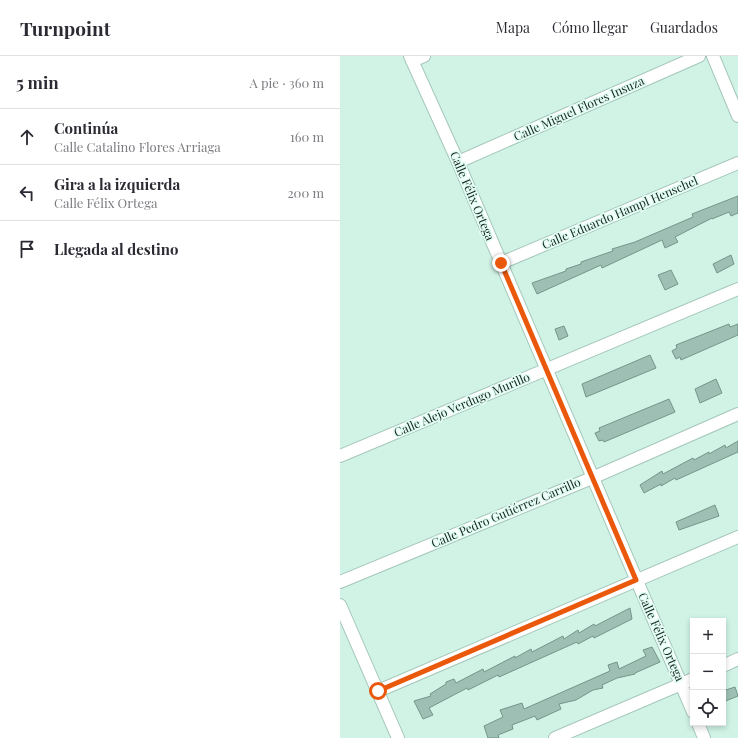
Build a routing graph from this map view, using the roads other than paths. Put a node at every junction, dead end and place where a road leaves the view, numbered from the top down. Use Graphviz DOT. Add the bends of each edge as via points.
graph roads {
  1 [pos="424,56"];
  2 [pos="699,56"];
  3 [pos="713,56"];
  4 [pos="411,59"];
  5 [pos="738,116"];
  6 [pos="458,162"];
  7 [pos="738,163"];
  8 [pos="501,263"];
  9 [pos="738,289"];
  10 [pos="546,370"];
  11 [pos="738,414"];
  12 [pos="340,456"];
  13 [pos="592,478"];
  14 [pos="738,537"];
  15 [pos="636,580"];
  16 [pos="340,582"];
  17 [pos="340,606"];
  18 [pos="738,659"];
  19 [pos="726,665"];
  20 [pos="690,680"];
  21 [pos="681,684"];
  22 [pos="378,691"];
  23 [pos="690,705"];
  24 [pos="699,726"];
  25 [pos="398,738"];
  26 [pos="555,738"];
  27 [pos="704,738"];
  1 -- 4 [label="street"];
  2 -- 6 [label="street, Calle Miguel Flores Insuza"];
  3 -- 5 [label="street"];
  4 -- 6 [label="street, Calle Félix Ortega"];
  6 -- 8 [label="street, Calle Félix Ortega"];
  7 -- 8 [label="street, Calle Eduardo Hampl Henschel"];
  8 -- 10 [label="street, Calle Félix Ortega"];
  9 -- 10 [label="street, Calle Alejo Verdugo Murillo"];
  10 -- 12 [label="street, Calle Alejo Verdugo Murillo"];
  10 -- 13 [label="street, Calle Félix Ortega"];
  11 -- 13 [label="street, Calle Pedro Gutiérrez Carrillo"];
  13 -- 15 [label="street, Calle Félix Ortega"];
  13 -- 16 [label="street, Calle Pedro Gutiérrez Carrillo"];
  14 -- 15 [label="street"];
  15 -- 21 [label="street, Calle Félix Ortega"];
  15 -- 22 [label="street"];
  17 -- 22 [label="street"];
  18 -- 19 [label="street"];
  20 -- 21 [label="street"];
  21 -- 23 [label="street, Calle Félix Ortega"];
  21 -- 26 [label="street"];
  22 -- 25 [label="street"];
  24 -- 27 [label="street"];
}
